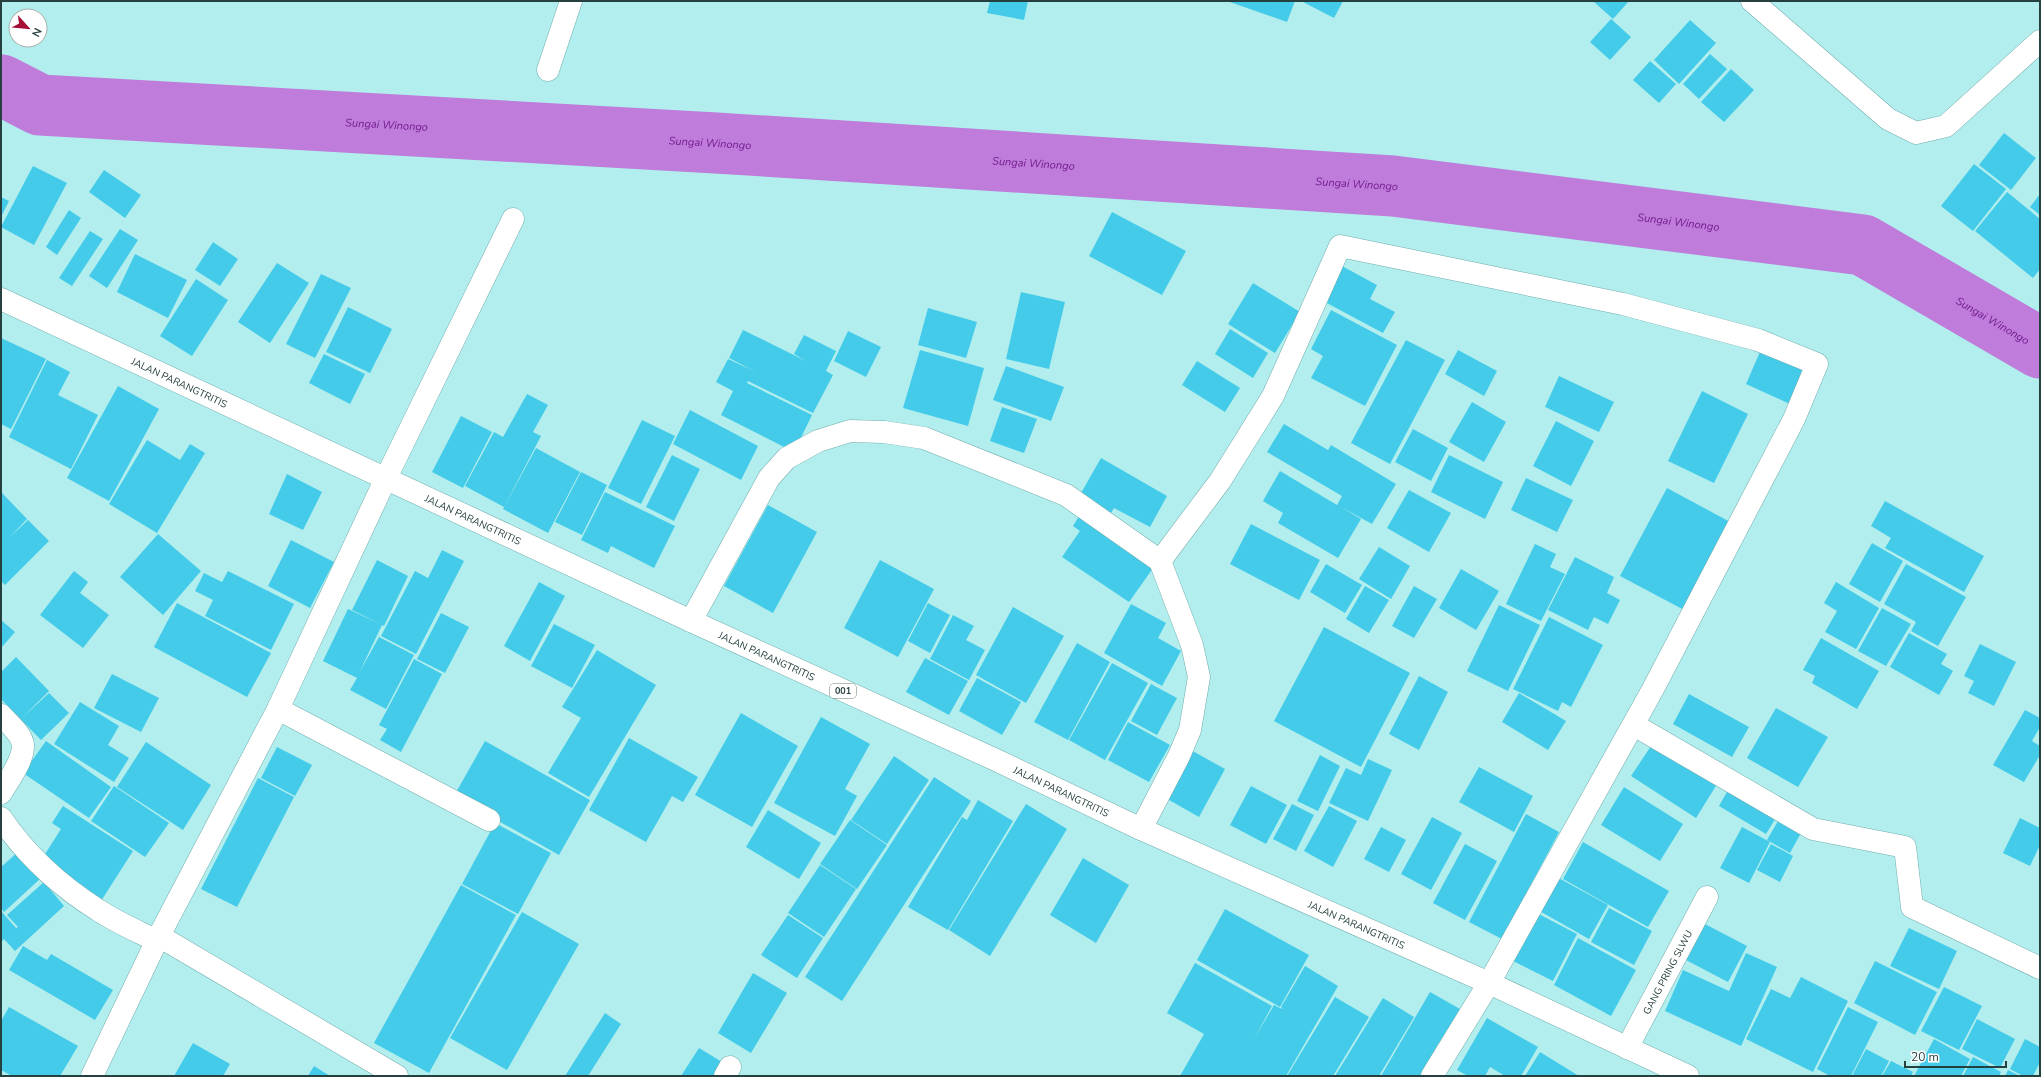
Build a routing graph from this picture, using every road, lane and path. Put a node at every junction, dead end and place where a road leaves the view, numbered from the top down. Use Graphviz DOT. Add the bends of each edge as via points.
graph roads {
  1 [pos="571,1"];
  2 [pos="1752,1"];
  3 [pos="2040,41"];
  4 [pos="548,70"];
  5 [pos="513,219"];
  6 [pos="1,299"];
  7 [pos="386,478"];
  8 [pos="1160,561"];
  9 [pos="691,621"];
  10 [pos="278,709"];
  11 [pos="1,715"];
  12 [pos="1634,725"];
  13 [pos="1,793"];
  14 [pos="1,818"];
  15 [pos="489,820"];
  16 [pos="1141,829"];
  17 [pos="1707,897"];
  18 [pos="158,939"];
  19 [pos="2040,968"];
  20 [pos="1489,983"];
  21 [pos="1627,1048"];
  22 [pos="92,1076"];
  23 [pos="397,1076"];
  24 [pos="1432,1076"];
  25 [pos="1688,1076"];
  1 -- 4 [label="street"];
  2 -- 3 [label="street" via="1888,119 1916,133 1946,126"];
  5 -- 7 [label="street"];
  6 -- 7 [label="street, JALAN PARANGTRITIS / 001"];
  7 -- 9 [label="street, JALAN PARANGTRITIS / 001"];
  7 -- 10 [label="street"];
  8 -- 9 [label="street" via="1066,496 924,438 884,432 850,431 818,441 787,458 770,478"];
  8 -- 12 [label="street" via="1220,481 1273,396 1340,246 1624,304 1758,340 1817,364 1794,419"];
  8 -- 16 [label="street" via="1192,645 1198,677 1196,704 1190,730"];
  9 -- 16 [label="street, JALAN PARANGTRITIS / 001"];
  10 -- 15 [label="street"];
  10 -- 18 [label="street"];
  11 -- 13 [label="street" via="16,731 23,745 19,763"];
  12 -- 19 [label="street" via="1813,829 1905,847 1912,908"];
  12 -- 20 [label="street"];
  14 -- 18 [label="street" via="17,841 65,887 98,911"];
  16 -- 20 [label="street, JALAN PARANGTRITIS / 001"];
  17 -- 21 [label="street, GANG PRING SLWU"];
  18 -- 22 [label="street"];
  18 -- 23 [label="street"];
  20 -- 21 [label="street, JALAN PARANGTRITIS / 001"];
  20 -- 24 [label="street"];
  21 -- 25 [label="street, JALAN PARANGTRITIS / 001"];
}
